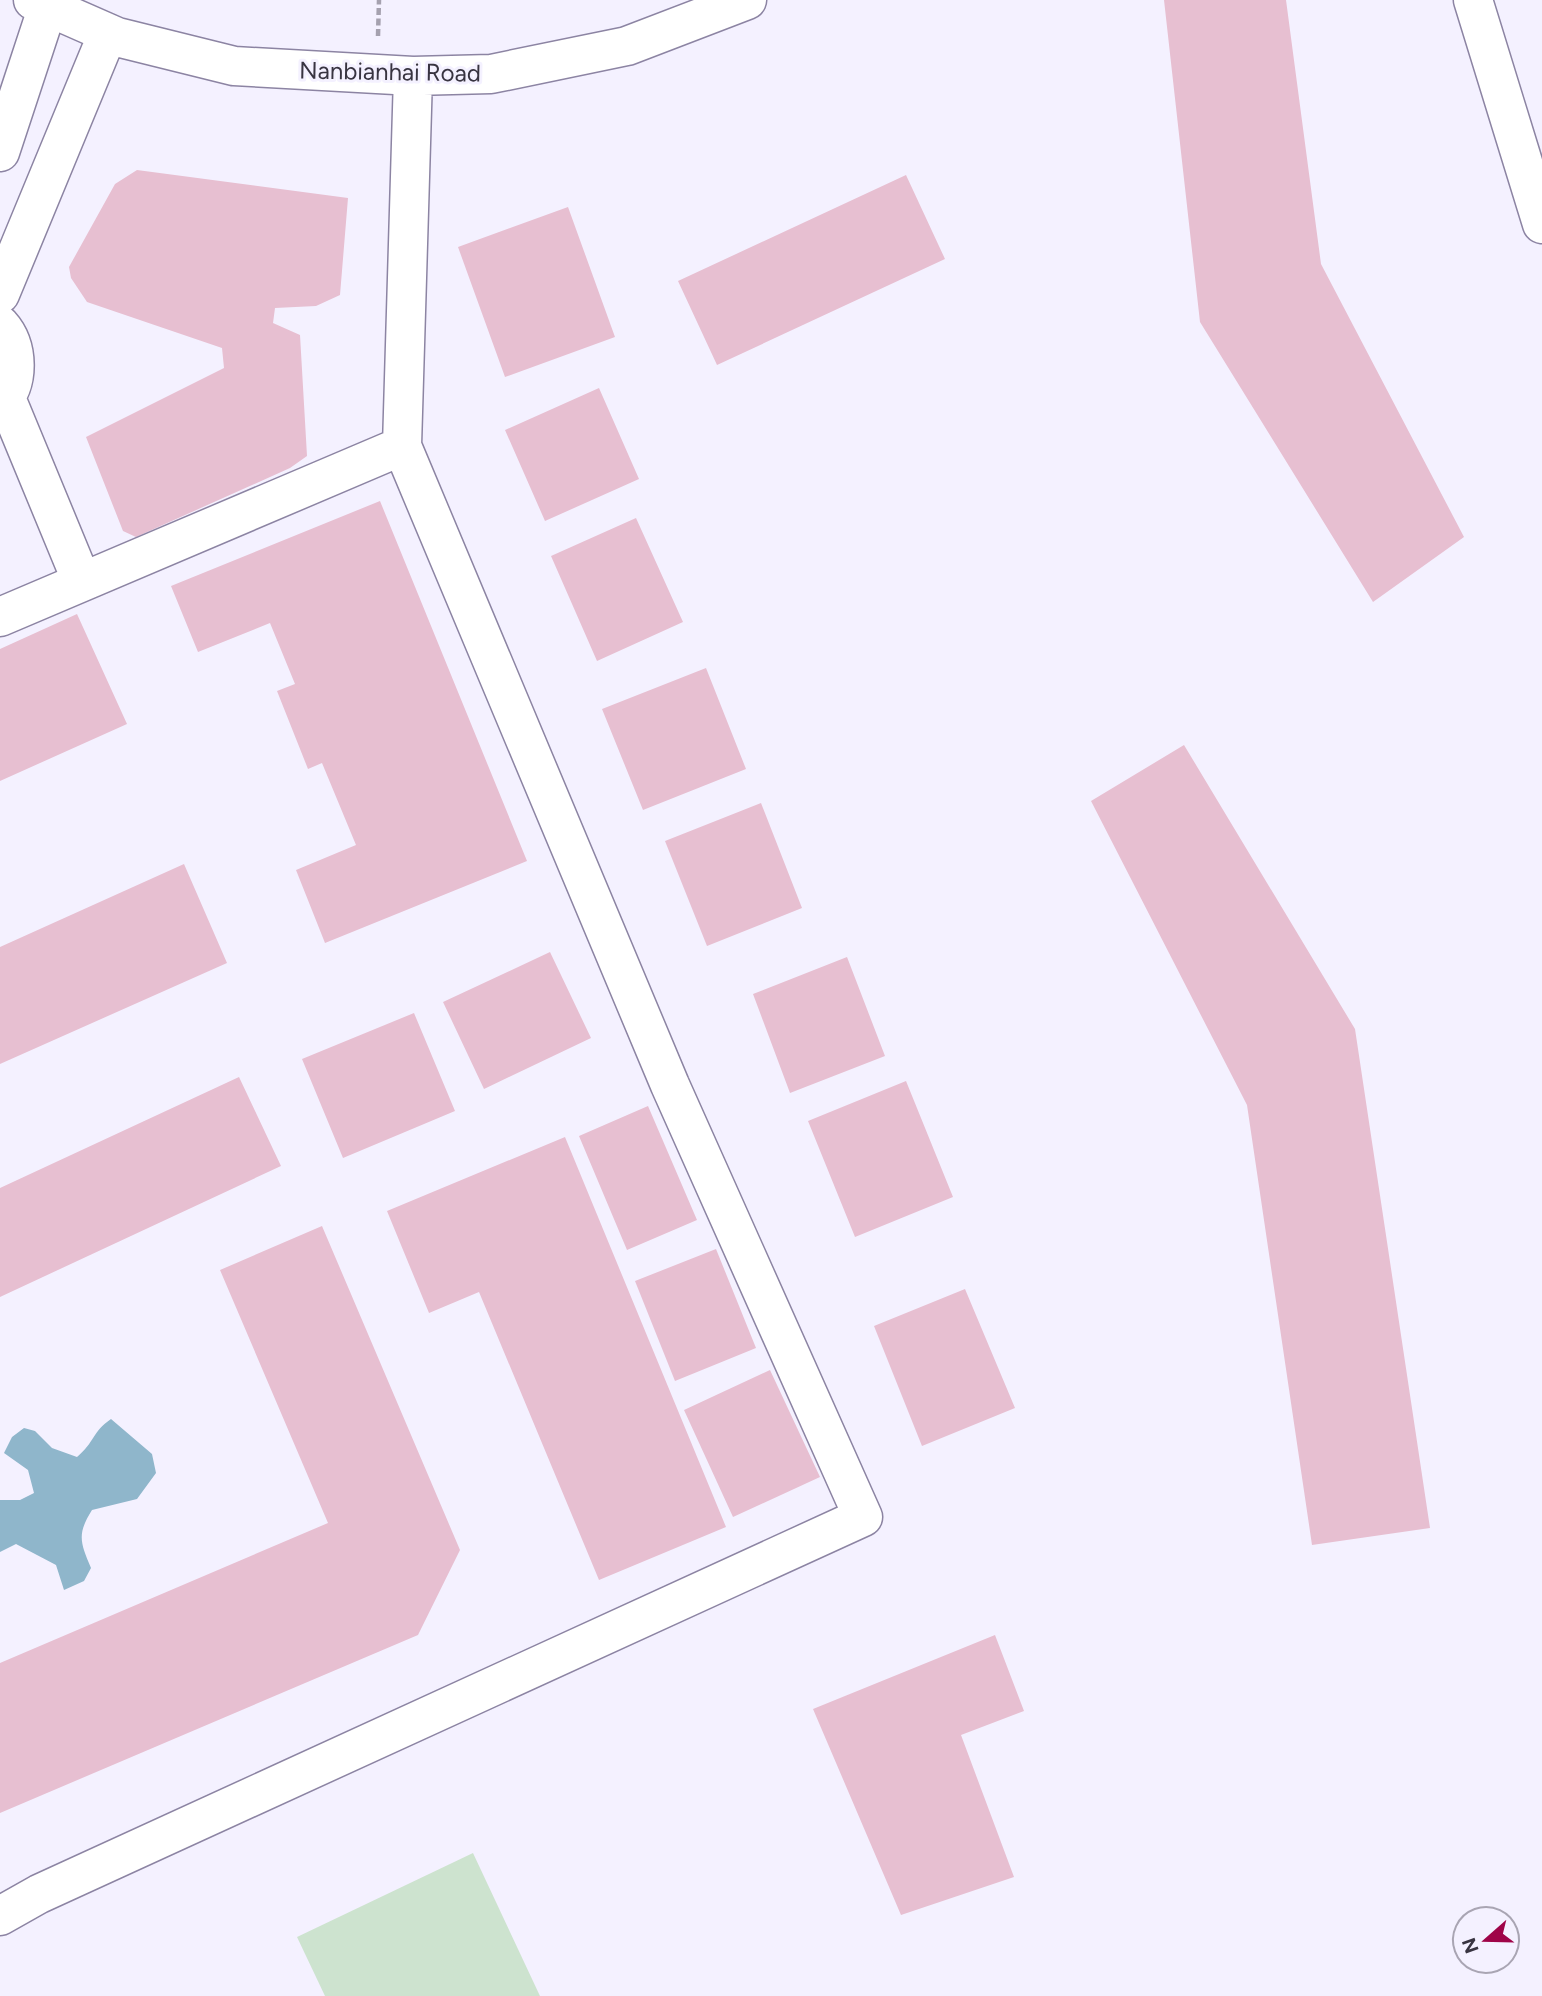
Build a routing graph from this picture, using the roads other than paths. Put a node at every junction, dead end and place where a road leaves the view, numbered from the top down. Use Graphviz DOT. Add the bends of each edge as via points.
graph roads {
  1 [pos="747,0"];
  2 [pos="1473,0"];
  3 [pos="41,3"];
  4 [pos="108,33"];
  5 [pos="413,76"];
  6 [pos="0,152"];
  7 [pos="1542,224"];
  8 [pos="0,294"];
  9 [pos="0,325"];
  10 [pos="3,401"];
  11 [pos="402,446"];
  12 [pos="82,582"];
  13 [pos="0,617"];
  14 [pos="0,1916"];
  1 -- 5 [label="street, Nanbianhai Road" via="628,47 491,74"];
  2 -- 7 [label="street"];
  3 -- 4 [label="street, Nanbianhai Road"];
  3 -- 6 [label="street"];
  4 -- 5 [label="street, Nanbianhai Road" via="234,66"];
  4 -- 8 [label="street"];
  5 -- 11 [label="street"];
  9 -- 10 [label="street" via="14,352 15,373"];
  10 -- 12 [label="street"];
  11 -- 12 [label="street"];
  11 -- 14 [label="street" via="670,1085 863,1517 39,1894"];
  12 -- 13 [label="street"];
}
